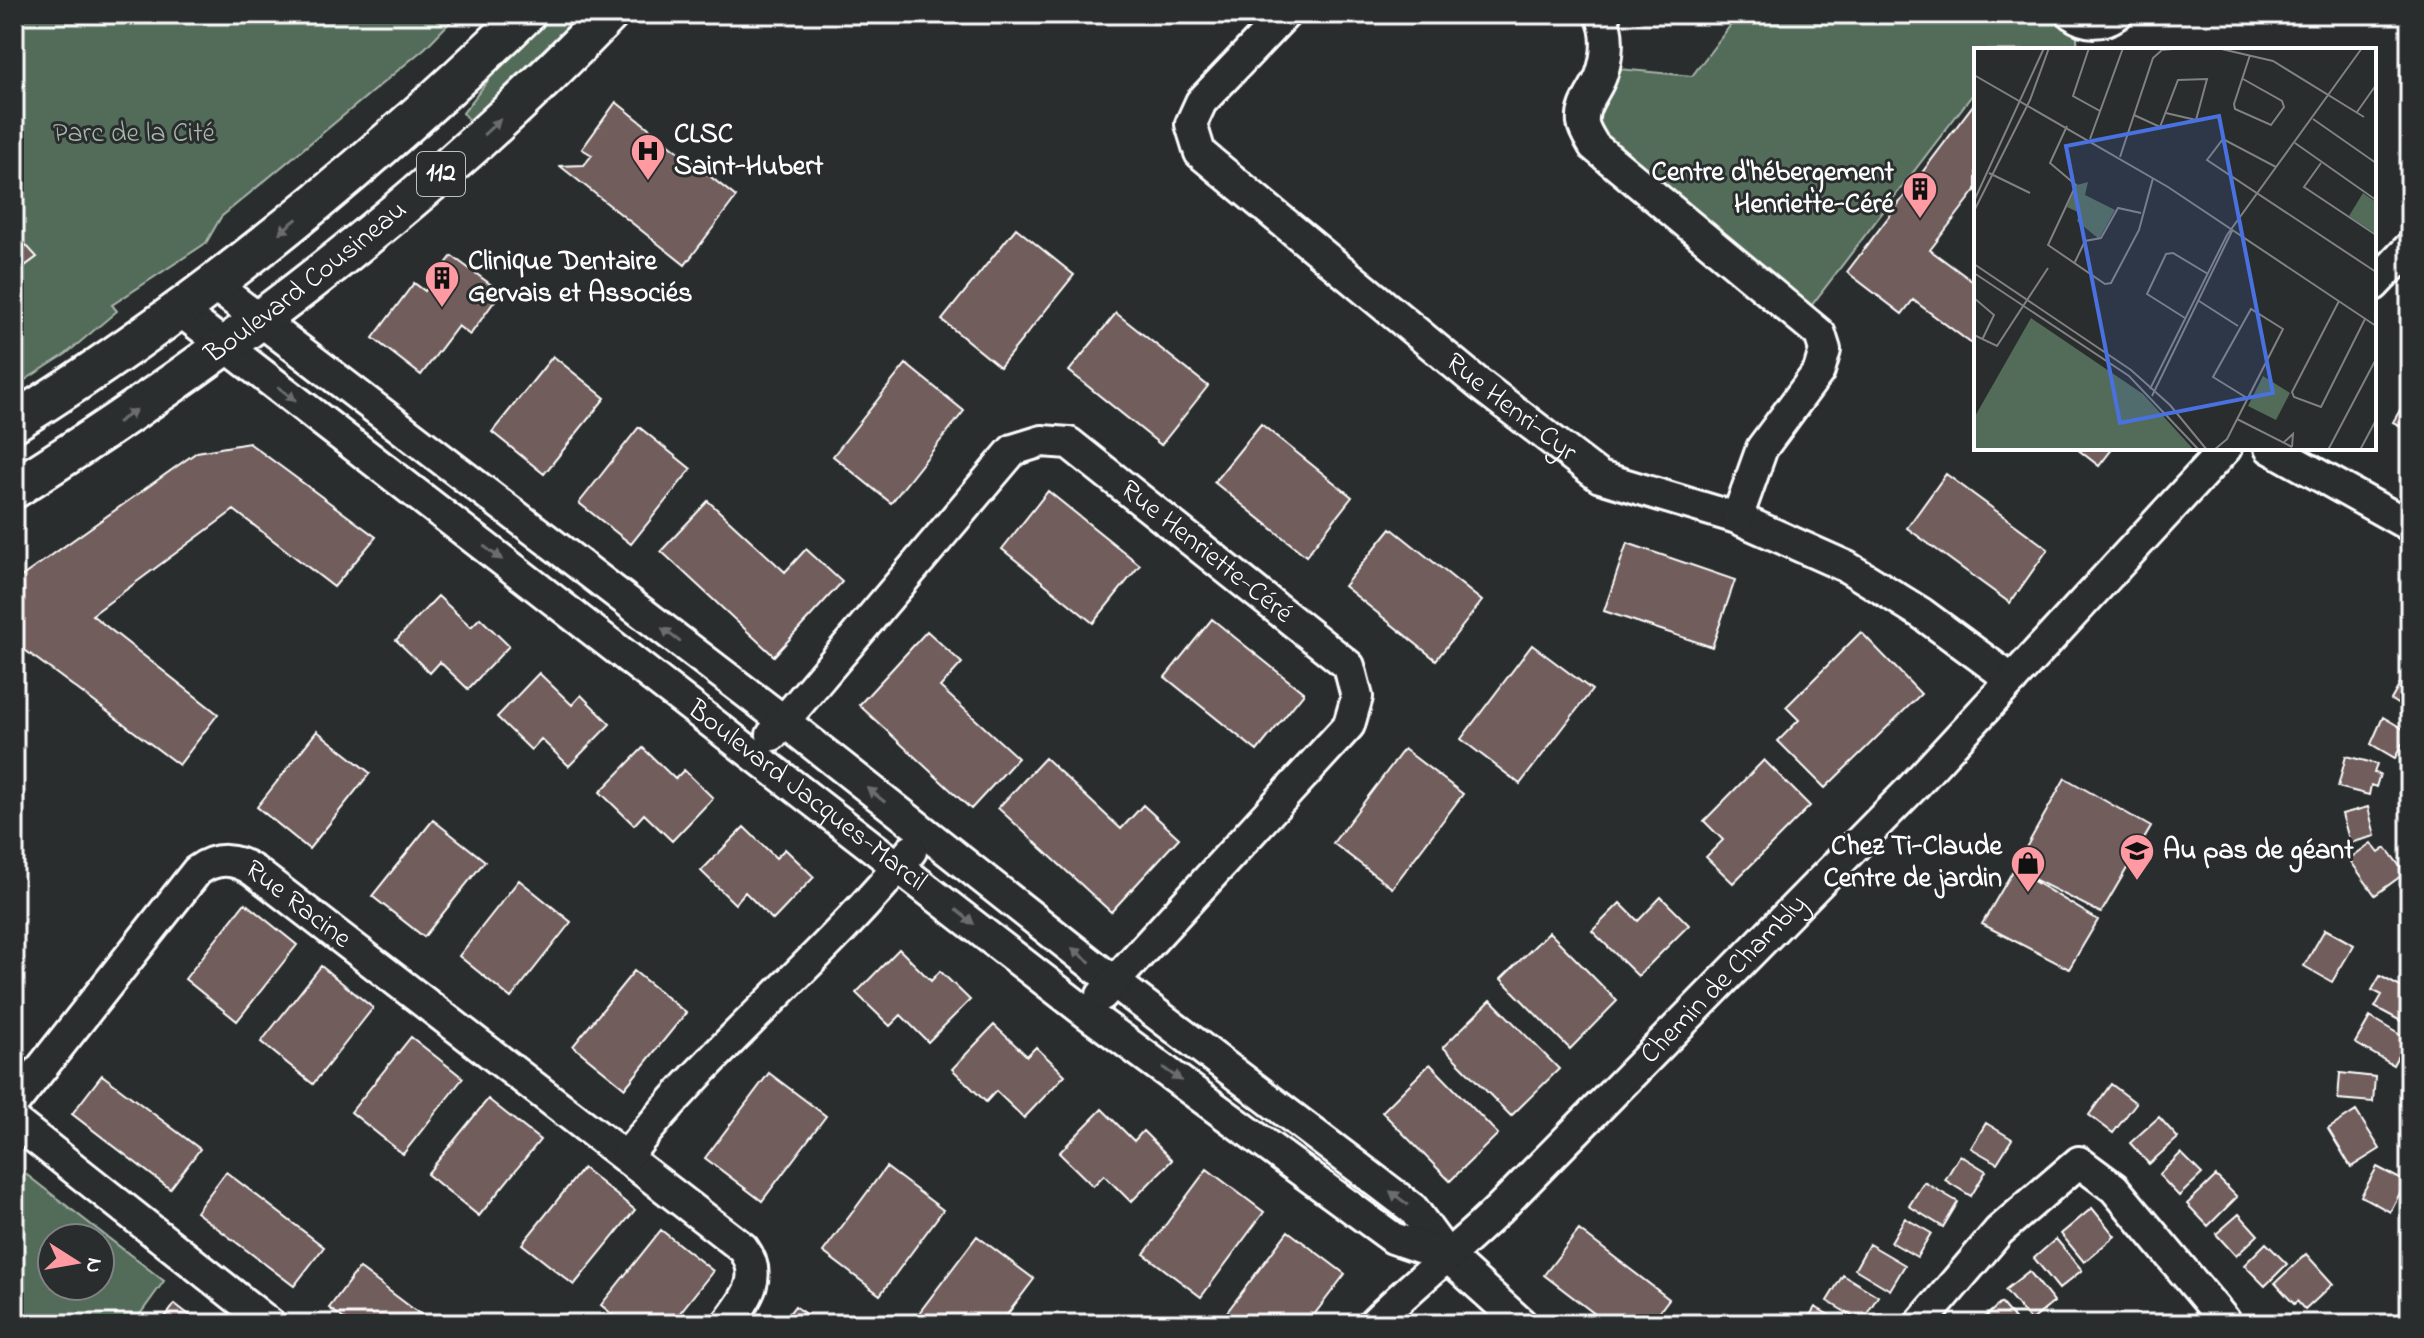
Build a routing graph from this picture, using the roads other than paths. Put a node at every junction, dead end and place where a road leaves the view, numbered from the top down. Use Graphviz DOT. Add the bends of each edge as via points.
graph roads {
  1 [pos="526,14"];
  2 [pos="609,14"];
  3 [pos="1285,14"];
  4 [pos="1600,14"];
  5 [pos="2072,14"];
  6 [pos="2117,14"];
  7 [pos="2410,247"];
  8 [pos="2376,283"];
  9 [pos="213,284"];
  10 [pos="179,310"];
  11 [pos="260,321"];
  12 [pos="226,346"];
  13 [pos="14,422"];
  14 [pos="2224,450"];
  15 [pos="2274,450"];
  16 [pos="14,489"];
  17 [pos="1737,518"];
  18 [pos="2410,526"];
  19 [pos="2012,680"];
  20 [pos="785,722"];
  21 [pos="754,754"];
  22 [pos="925,834"];
  23 [pos="899,866"];
  24 [pos="1113,981"];
  25 [pos="1088,1014"];
  26 [pos="14,1103"];
  27 [pos="14,1121"];
  28 [pos="626,1157"];
  29 [pos="1448,1257"];
  30 [pos="270,1324"];
  31 [pos="727,1324"];
  32 [pos="1373,1324"];
  33 [pos="1522,1324"];
  34 [pos="1920,1324"];
  35 [pos="2224,1324"];
  1 -- 9 [label="main road, Boulevard Cousineau / 112, one-way" via="380,150"];
  11 -- 2 [label="main road, Boulevard Cousineau / 112, one-way" via="440,176"];
  3 -- 17 [label="street, Rue Henri-Cyr" via="1201,102 1191,124 1200,153 1600,477"];
  4 -- 17 [label="street" via="1607,44 1583,124 1594,146 1820,334 1825,350 1819,371 1762,448"];
  5 -- 6 [label="street" via="2081,21 2105,22"];
  7 -- 8 [label="street"];
  9 -- 10 [label="main road, Boulevard Cousineau / 112"];
  9 -- 11 [label="street, Boulevard Jacques-Marcil"];
  10 -- 12 [label="street, Boulevard Jacques-Marcil"];
  10 -- 13 [label="main road, Boulevard Cousineau / 112"];
  11 -- 12 [label="main road, Boulevard Cousineau / 112"];
  20 -- 11 [label="street, Boulevard Jacques-Marcil, one-way"];
  16 -- 12 [label="main road, Boulevard Cousineau / 112, one-way"];
  12 -- 21 [label="street, Boulevard Jacques-Marcil, one-way"];
  14 -- 19 [label="street, Chemin de Chambly"];
  15 -- 18 [label="street"];
  17 -- 19 [label="street, Rue Henri-Cyr" via="1847,567"];
  19 -- 29 [label="street, Chemin de Chambly"];
  20 -- 21 [label="street, Rue Henriette-Céré"];
  22 -- 20 [label="street, Boulevard Jacques-Marcil, one-way"];
  20 -- 24 [label="street, Rue Henriette-Céré" via="1013,450 1042,441 1069,443 1349,666 1357,697 1349,725"];
  21 -- 23 [label="street, Boulevard Jacques-Marcil"];
  22 -- 23 [label="street"];
  24 -- 22 [label="street, Boulevard Jacques-Marcil, one-way"];
  23 -- 25 [label="street, Boulevard Jacques-Marcil, one-way"];
  23 -- 28 [label="street" via="667,1106"];
  24 -- 25 [label="street, Rue Henriette-Céré"];
  29 -- 24 [label="street, Boulevard Jacques-Marcil, one-way" via="1413,1209"];
  25 -- 29 [label="street, Boulevard Jacques-Marcil, one-way" via="1393,1238"];
  26 -- 28 [label="street, Rue Racine" via="192,877 210,864 231,861 254,871"];
  27 -- 30 [label="street"];
  28 -- 31 [label="street, Rue Racine" via="747,1254 752,1289"];
  29 -- 32 [label="street, Chemin de Chambly"];
  29 -- 33 [label="street, Boulevard Jacques-Marcil"];
  34 -- 35 [label="street" via="1999,1231 2079,1162 2114,1188"];
}
